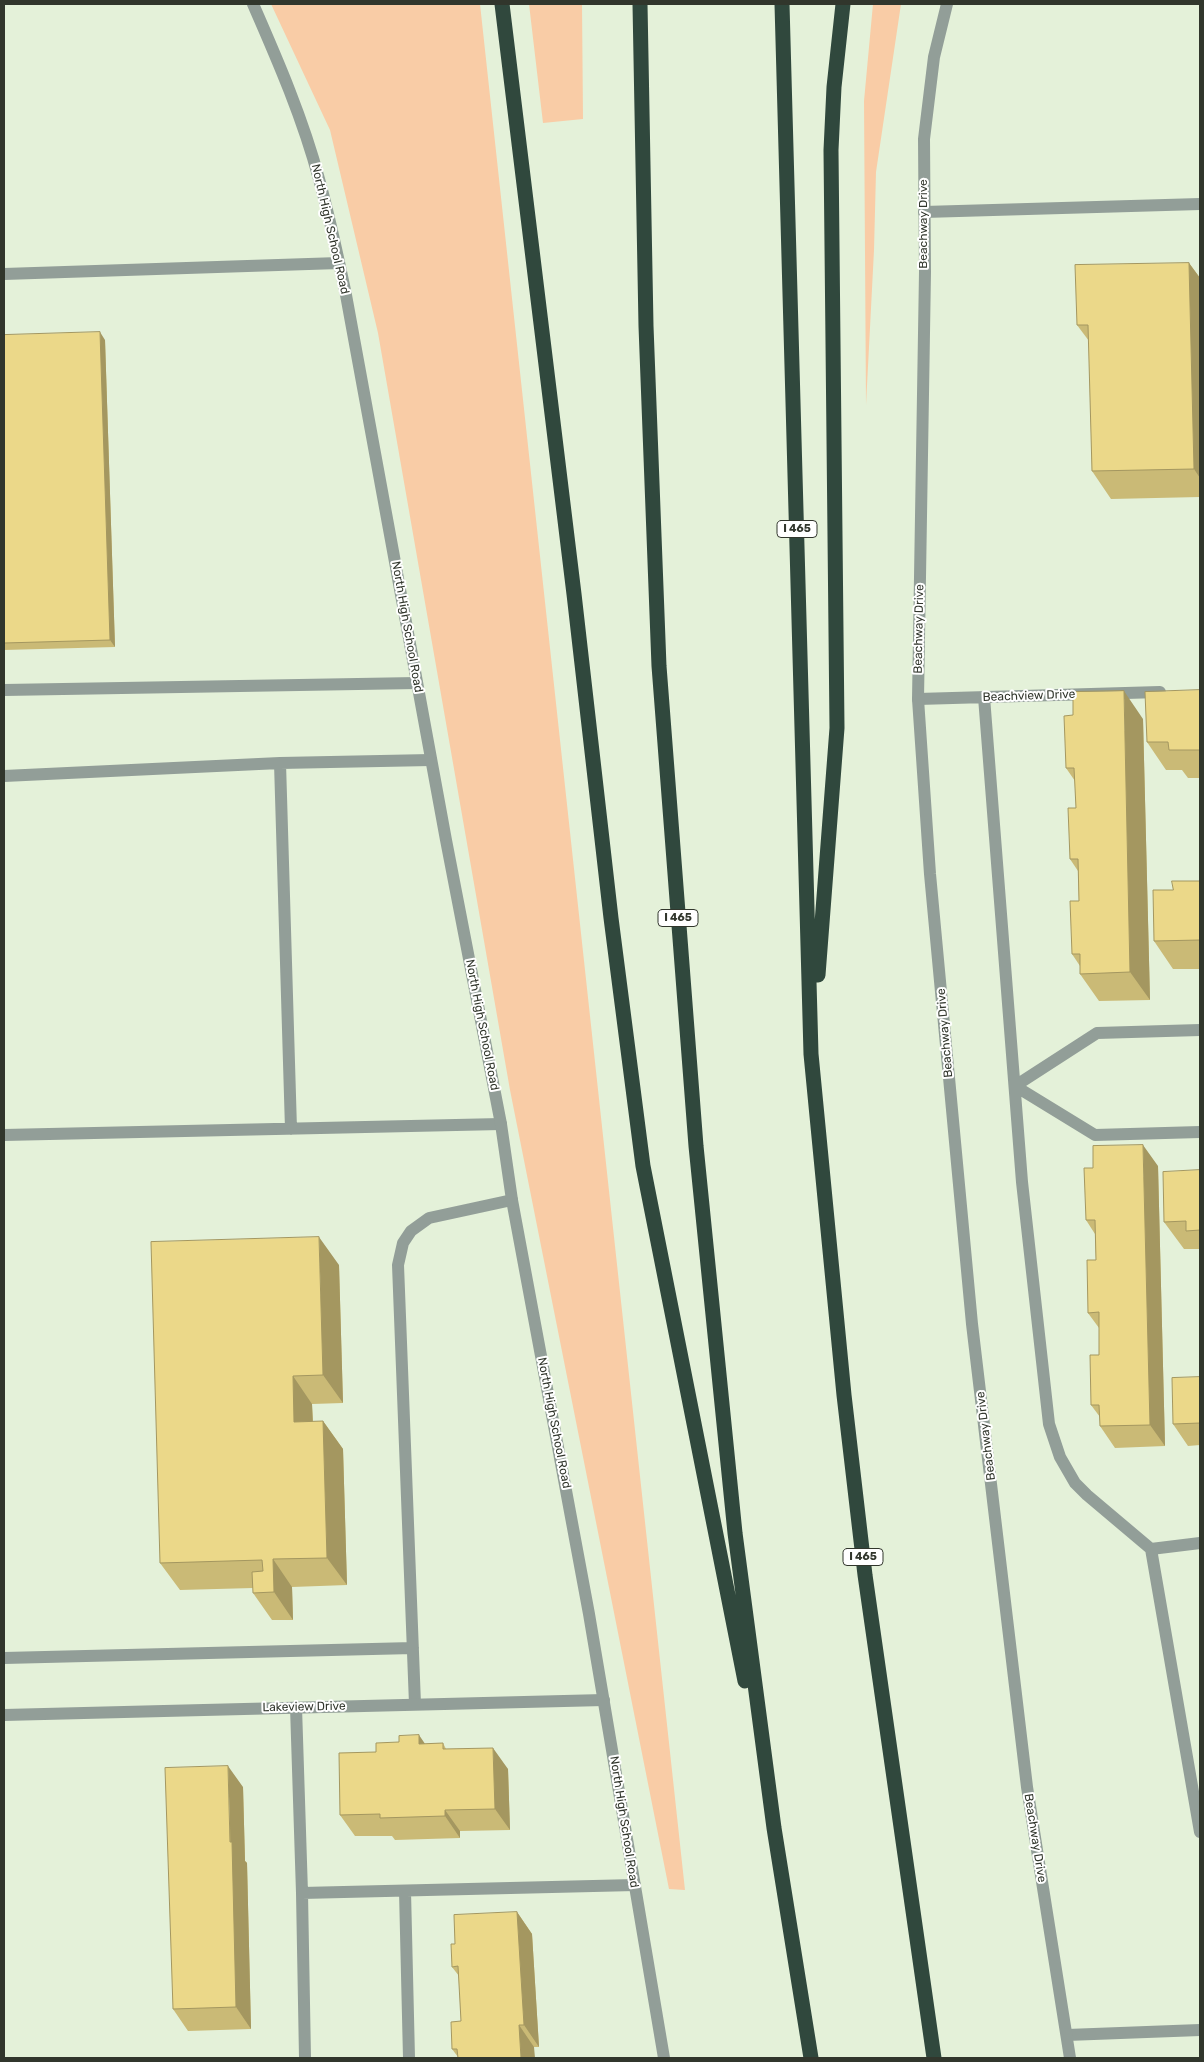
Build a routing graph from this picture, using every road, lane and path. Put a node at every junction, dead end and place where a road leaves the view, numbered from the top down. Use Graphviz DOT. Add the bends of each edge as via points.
graph roads {
  1 [pos="253,4"];
  2 [pos="502,4"];
  3 [pos="640,4"];
  4 [pos="782,4"];
  5 [pos="843,4"];
  6 [pos="947,4"];
  7 [pos="1200,204"];
  8 [pos="924,212"];
  9 [pos="339,263"];
  10 [pos="4,274"];
  11 [pos="417,683"];
  12 [pos="4,690"];
  13 [pos="1171,692"];
  14 [pos="984,697"];
  15 [pos="918,699"];
  16 [pos="431,760"];
  17 [pos="280,763"];
  18 [pos="4,776"];
  19 [pos="1200,1030"];
  20 [pos="811,1054"];
  21 [pos="1015,1086"];
  22 [pos="501,1124"];
  23 [pos="291,1129"];
  24 [pos="1200,1132"];
  25 [pos="4,1136"];
  26 [pos="512,1200"];
  27 [pos="1200,1542"];
  28 [pos="1151,1549"];
  29 [pos="413,1648"];
  30 [pos="4,1658"];
  31 [pos="604,1700"];
  32 [pos="415,1704"];
  33 [pos="296,1707"];
  34 [pos="4,1715"];
  35 [pos="774,1828"];
  36 [pos="1200,1832"];
  37 [pos="635,1885"];
  38 [pos="405,1891"];
  39 [pos="302,1893"];
  40 [pos="1200,2030"];
  41 [pos="1067,2035"];
  42 [pos="305,2058"];
  43 [pos="409,2058"];
  44 [pos="664,2058"];
  45 [pos="812,2058"];
  46 [pos="934,2058"];
  47 [pos="1070,2058"];
  1 -- 9 [label="street, North High School Road" via="292,97 310,150"];
  2 -- 35 [label="highway" via="643,1166"];
  3 -- 35 [label="highway, I 465" via="646,326 659,666 672,854 696,1146 735,1533"];
  4 -- 20 [label="highway, I 465"];
  5 -- 20 [label="highway" via="831,150 837,728"];
  6 -- 8 [label="street, Beachway Drive" via="934,57 924,139"];
  7 -- 8 [label="street"];
  8 -- 15 [label="street, Beachway Drive"];
  9 -- 10 [label="street"];
  9 -- 11 [label="street, North High School Road"];
  11 -- 12 [label="street"];
  11 -- 16 [label="street, North High School Road"];
  13 -- 14 [label="street, Beachview Drive"];
  14 -- 15 [label="street, Beachview Drive"];
  14 -- 21 [label="street"];
  15 -- 41 [label="street, Beachway Drive" via="930,874 972,1324 1027,1787"];
  16 -- 17 [label="street"];
  16 -- 22 [label="street, North High School Road"];
  17 -- 18 [label="street"];
  17 -- 23 [label="street"];
  19 -- 21 [label="street" via="1097,1033"];
  20 -- 46 [label="highway, I 465" via="865,1575"];
  21 -- 24 [label="street" via="1095,1135"];
  21 -- 28 [label="street" via="1022,1182 1049,1424 1060,1457 1075,1483"];
  22 -- 23 [label="street"];
  22 -- 26 [label="street, North High School Road"];
  23 -- 25 [label="street"];
  26 -- 29 [label="street" via="429,1218 411,1231 403,1243 398,1264"];
  26 -- 31 [label="street, North High School Road"];
  27 -- 28 [label="street"];
  28 -- 36 [label="street"];
  29 -- 30 [label="street"];
  29 -- 32 [label="street"];
  31 -- 32 [label="street, Lakeview Drive"];
  31 -- 37 [label="street, North High School Road"];
  32 -- 33 [label="street, Lakeview Drive"];
  33 -- 34 [label="street, Lakeview Drive"];
  33 -- 39 [label="street"];
  35 -- 45 [label="highway, I 465"];
  37 -- 38 [label="street"];
  37 -- 44 [label="street, North High School Road"];
  38 -- 39 [label="street"];
  38 -- 43 [label="street"];
  39 -- 42 [label="street"];
  40 -- 41 [label="street"];
  41 -- 47 [label="street, Beachway Drive"];
}
